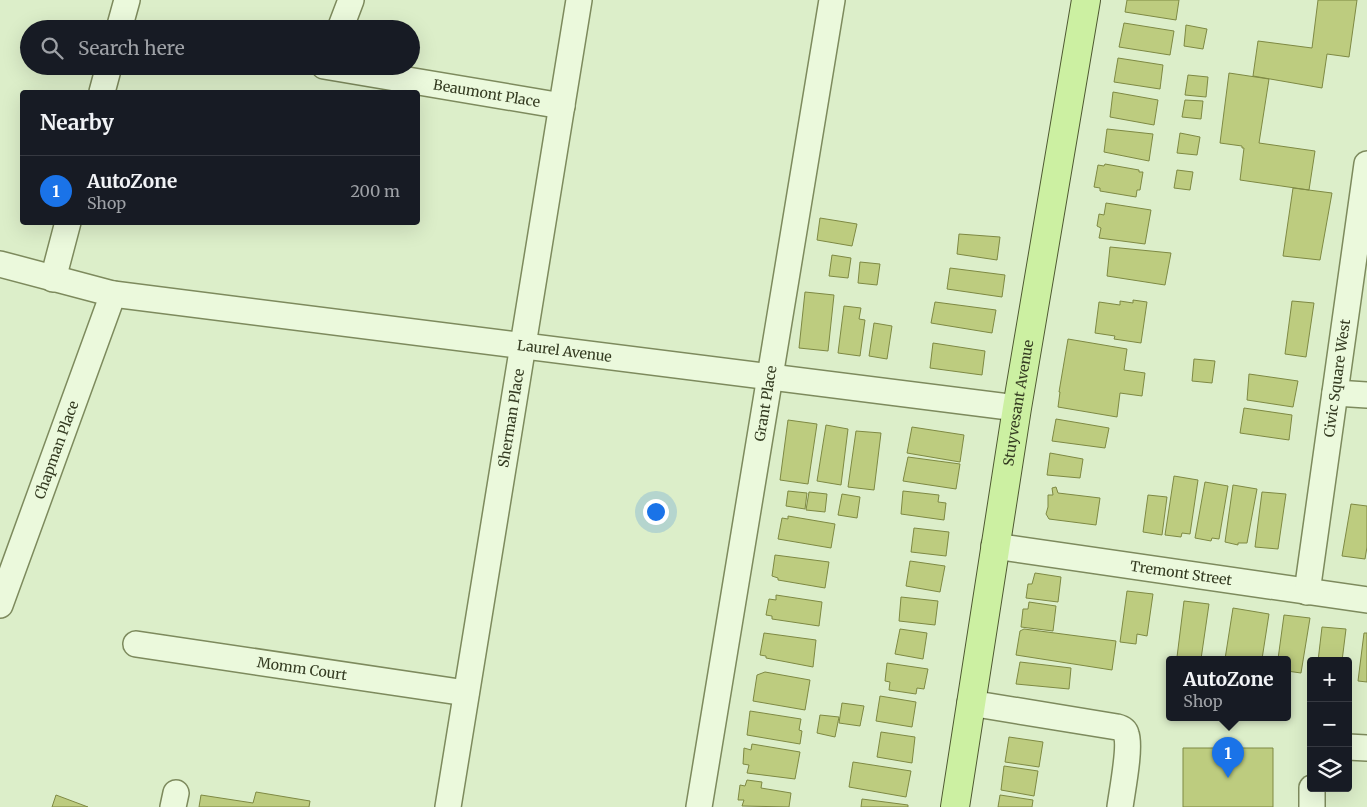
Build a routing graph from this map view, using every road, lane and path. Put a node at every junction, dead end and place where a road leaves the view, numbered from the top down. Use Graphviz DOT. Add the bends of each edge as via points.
graph roads {
  1 [pos="127,0"];
  2 [pos="351,0"];
  3 [pos="579,0"];
  4 [pos="832,0"];
  5 [pos="1086,0"];
  6 [pos="121,20"];
  7 [pos="343,20"];
  8 [pos="107,75"];
  9 [pos="378,75"];
  10 [pos="103,90"];
  11 [pos="562,106"];
  12 [pos="1367,169"];
  13 [pos="67,225"];
  14 [pos="1361,247"];
  15 [pos="0,264"];
  16 [pos="53,279"];
  17 [pos="113,294"];
  18 [pos="1356,317"];
  19 [pos="523,346"];
  20 [pos="770,376"];
  21 [pos="1335,393"];
  22 [pos="1367,395"];
  23 [pos="1017,408"];
  24 [pos="994,546"];
  25 [pos="1307,592"];
  26 [pos="1367,600"];
  27 [pos="0,605"];
  28 [pos="136,644"];
  29 [pos="466,693"];
  30 [pos="970,703"];
  31 [pos="1352,747"];
  32 [pos="1367,748"];
  33 [pos="1312,792"];
  34 [pos="448,807"];
  35 [pos="699,807"];
  36 [pos="955,807"];
  37 [pos="1120,807"];
  38 [pos="1312,807"];
  1 -- 6 [label="street"];
  2 -- 7 [label="street"];
  3 -- 11 [label="street, Sherman Place"];
  4 -- 20 [label="street, Grant Place"];
  5 -- 23 [label="main road, Stuyvesant Avenue"];
  8 -- 10 [label="street"];
  9 -- 11 [label="street, Beaumont Place"];
  11 -- 19 [label="street, Sherman Place"];
  12 -- 14 [label="street, Civic Square West"];
  13 -- 16 [label="street"];
  14 -- 18 [label="street, Civic Square West"];
  15 -- 16 [label="street"];
  16 -- 17 [label="street, Laurel Avenue"];
  17 -- 19 [label="street, Laurel Avenue"];
  17 -- 27 [label="street, Chapman Place"];
  18 -- 21 [label="street, Civic Square West"];
  19 -- 20 [label="street, Laurel Avenue"];
  19 -- 29 [label="street, Sherman Place"];
  20 -- 23 [label="street, Laurel Avenue"];
  20 -- 35 [label="street, Grant Place"];
  21 -- 22 [label="street"];
  21 -- 25 [label="street, Civic Square West"];
  23 -- 24 [label="main road, Stuyvesant Avenue"];
  24 -- 25 [label="street, Tremont Street"];
  24 -- 30 [label="main road, Stuyvesant Avenue"];
  25 -- 26 [label="street, Tremont Street"];
  28 -- 29 [label="street, Momm Court"];
  29 -- 34 [label="street, Sherman Place"];
  30 -- 36 [label="main road, Stuyvesant Avenue"];
  30 -- 37 [label="street" via="1122,729 1127,744"];
  31 -- 32 [label="street"];
  33 -- 38 [label="street"];
}
